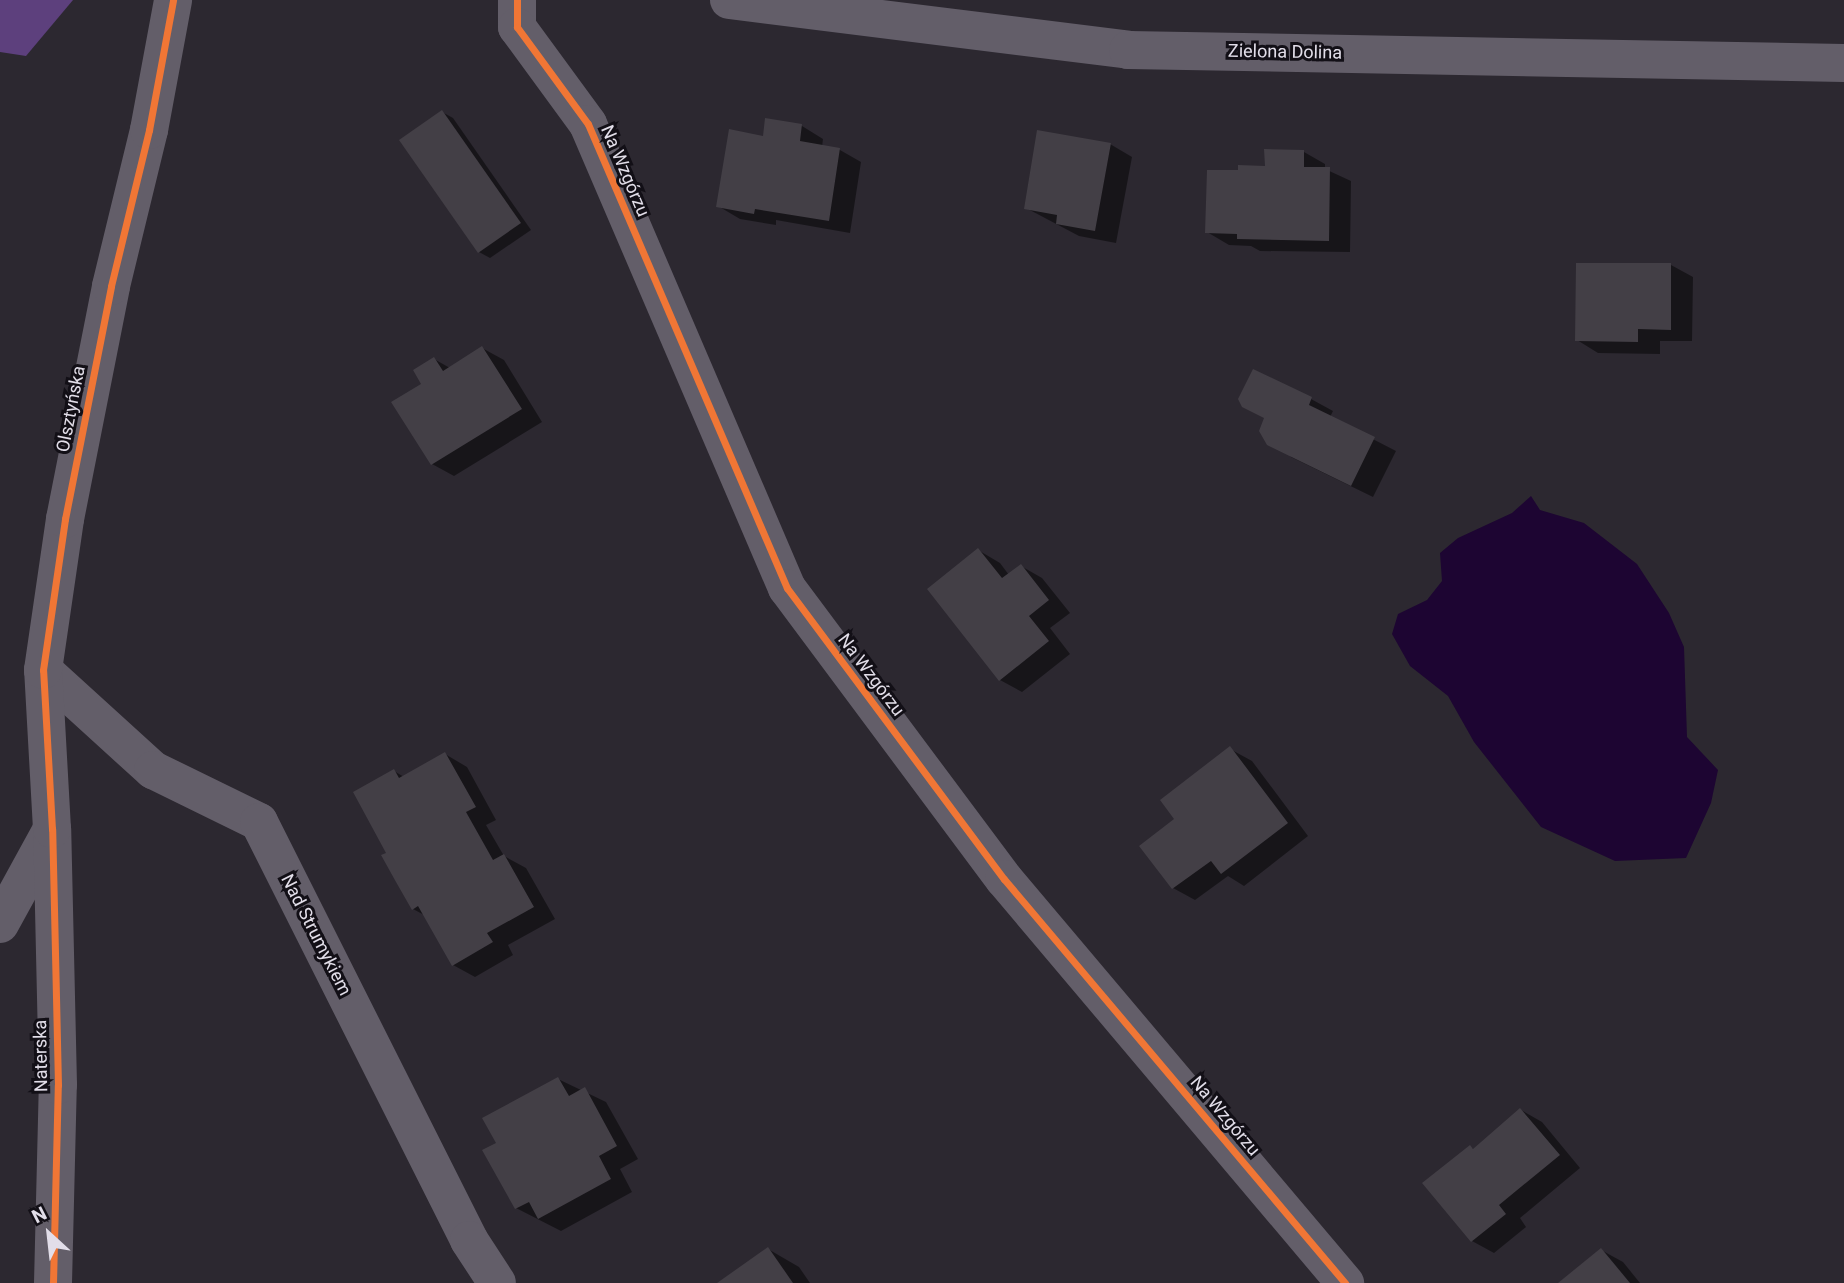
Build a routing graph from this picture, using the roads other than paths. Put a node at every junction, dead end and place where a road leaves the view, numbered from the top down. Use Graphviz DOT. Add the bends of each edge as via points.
graph roads {
  1 [pos="173,0"];
  2 [pos="517,0"];
  3 [pos="729,0"];
  4 [pos="1844,63"];
  5 [pos="43,670"];
  6 [pos="52,829"];
  7 [pos="0,924"];
  8 [pos="53,1283"];
  9 [pos="497,1283"];
  10 [pos="1345,1283"];
  1 -- 5 [label="street, Olsztyńska" via="65,519"];
  2 -- 10 [label="street, Na Wzgórzu" via="517,27 588,124 787,588 1004,879"];
  3 -- 4 [label="street, Zielona Dolina" via="1128,50"];
  5 -- 6 [label="street, Olsztyńska"];
  5 -- 9 [label="street, Nad Strumykiem" via="153,770 259,822 469,1241"];
  6 -- 7 [label="street"];
  6 -- 8 [label="street, Naterska" via="58,1085"];
}
